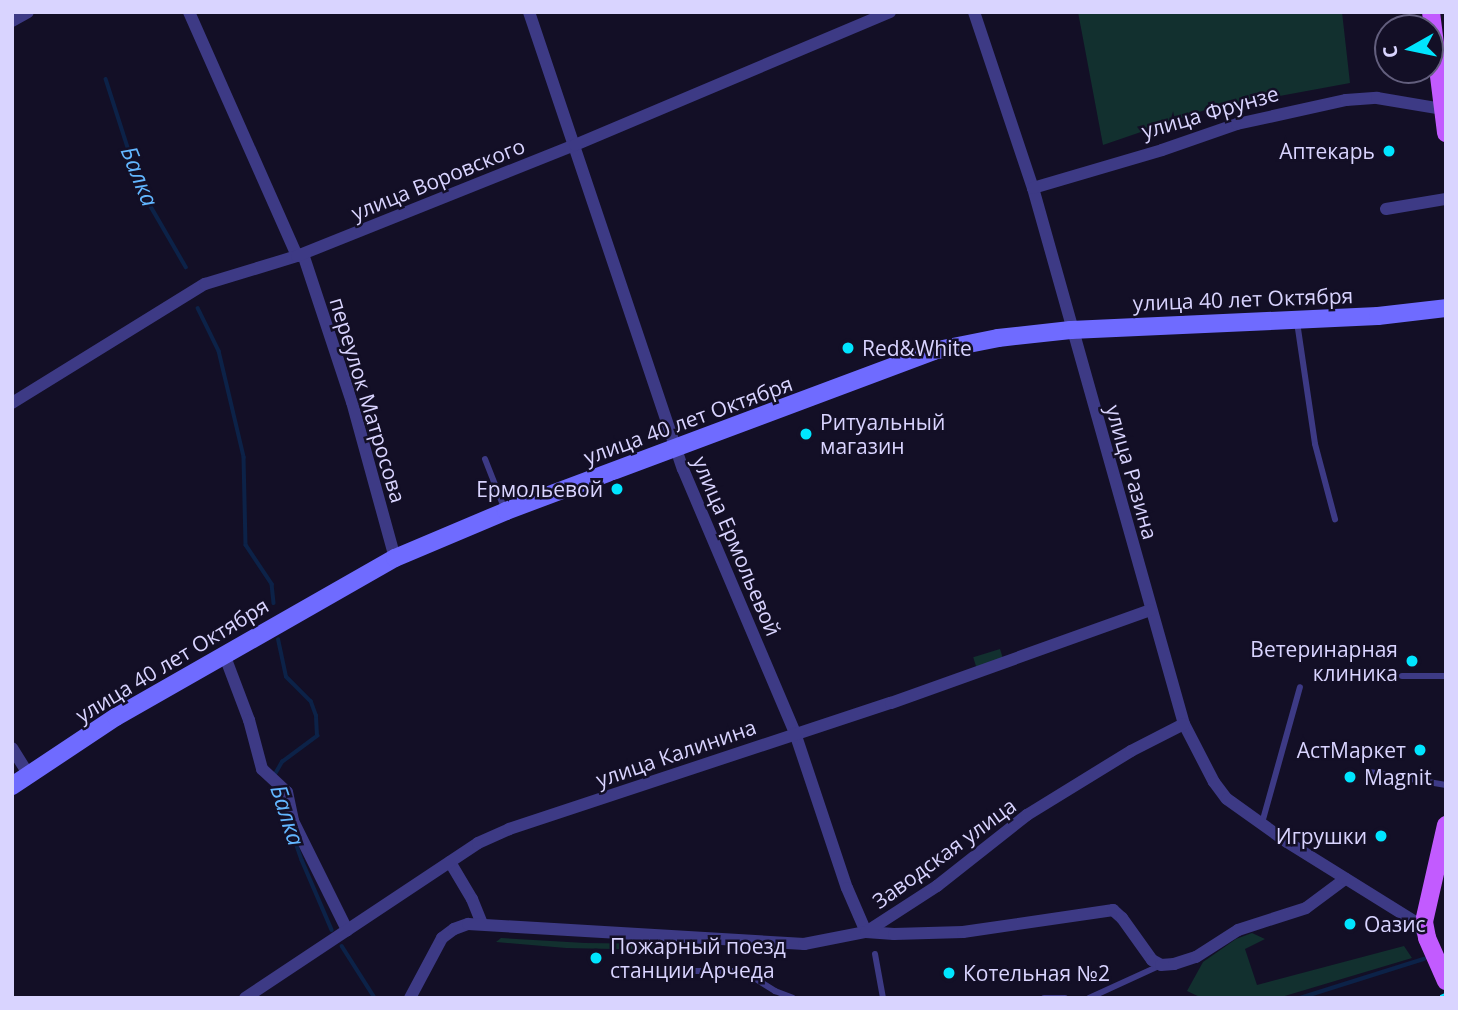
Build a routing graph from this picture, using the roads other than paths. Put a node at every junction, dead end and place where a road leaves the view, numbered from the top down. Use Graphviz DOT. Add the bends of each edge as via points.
graph roads {
  1 [pos="28,12"];
  2 [pos="189,12"];
  3 [pos="529,12"];
  4 [pos="890,12"];
  5 [pos="974,12"];
  6 [pos="1432,12"];
  7 [pos="12,21"];
  8 [pos="1443,109"];
  9 [pos="1446,133"];
  10 [pos="575,145"];
  11 [pos="1033,188"];
  12 [pos="1446,199"];
  13 [pos="1385,209"];
  14 [pos="300,255"];
  15 [pos="1446,308"];
  16 [pos="1296,319"];
  17 [pos="1071,330"];
  18 [pos="12,403"];
  19 [pos="676,448"];
  20 [pos="485,459"];
  21 [pos="506,511"];
  22 [pos="1335,519"];
  23 [pos="395,558"];
  24 [pos="1152,610"];
  25 [pos="224,654"];
  26 [pos="1402,676"];
  27 [pos="1446,676"];
  28 [pos="1300,687"];
  29 [pos="1184,724"];
  30 [pos="795,733"];
  31 [pos="12,748"];
  32 [pos="1370,772"];
  33 [pos="29,775"];
  34 [pos="1446,785"];
  35 [pos="12,786"];
  36 [pos="1262,825"];
  37 [pos="1446,825"];
  38 [pos="450,862"];
  39 [pos="1345,879"];
  40 [pos="482,924"];
  41 [pos="347,930"];
  42 [pos="866,932"];
  43 [pos="1427,938"];
  44 [pos="875,954"];
  45 [pos="1161,965"];
  46 [pos="667,971"];
  47 [pos="1446,981"];
  48 [pos="245,998"];
  49 [pos="410,998"];
  50 [pos="793,998"];
  51 [pos="883,998"];
  52 [pos="1044,998"];
  53 [pos="1065,998"];
  54 [pos="1089,998"];
  1 -- 7 [label="street"];
  2 -- 14 [label="street, переулок Матросова"];
  3 -- 10 [label="street, улица Ермольевой"];
  4 -- 10 [label="street, улица Воровского"];
  5 -- 11 [label="street, улица Разина"];
  6 -- 8 [label="main road"];
  8 -- 9 [label="main road"];
  8 -- 11 [label="street, улица Фрунзе" via="1377,98 1346,100 1237,124"];
  10 -- 14 [label="street, улица Воровского"];
  10 -- 19 [label="street, улица Ермольевой"];
  11 -- 17 [label="street, улица Разина"];
  12 -- 13 [label="street"];
  14 -- 18 [label="street, улица Воровского" via="205,284"];
  14 -- 23 [label="street, переулок Матросова" via="352,402"];
  15 -- 16 [label="street, улица 40 лет Октября"];
  16 -- 17 [label="street, улица 40 лет Октября"];
  16 -- 22 [label="lane" via="1315,444"];
  17 -- 19 [label="street, улица 40 лет Октября" via="998,338 933,352"];
  17 -- 24 [label="street, улица Разина"];
  19 -- 21 [label="street, улица 40 лет Октября"];
  19 -- 30 [label="street, улица Ермольевой"];
  20 -- 21 [label="lane"];
  21 -- 23 [label="street, улица 40 лет Октября"];
  23 -- 25 [label="street, улица 40 лет Октября"];
  24 -- 29 [label="street, улица Разина"];
  24 -- 30 [label="street, улица Калинина"];
  25 -- 33 [label="street, улица 40 лет Октября"];
  25 -- 41 [label="street" via="262,769 287,792 293,821"];
  26 -- 27 [label="lane"];
  28 -- 36 [label="lane"];
  29 -- 36 [label="street, улица Разина" via="1227,799"];
  29 -- 42 [label="street, Заводская улица" via="1027,815 937,886"];
  30 -- 38 [label="street, улица Калинина" via="509,829"];
  30 -- 42 [label="street, улица Ермольевой"];
  31 -- 33 [label="street"];
  32 -- 34 [label="lane"];
  33 -- 35 [label="street, улица 40 лет Октября"];
  36 -- 39 [label="street, улица Разина"];
  37 -- 43 [label="main road" via="1424,922"];
  38 -- 40 [label="street"];
  38 -- 41 [label="street, улица Калинина"];
  39 -- 43 [label="street, улица Разина" via="1414,921"];
  39 -- 45 [label="street" via="1306,908 1238,930 1196,957"];
  40 -- 42 [label="street, Заводская улица" via="804,944"];
  40 -- 49 [label="street, Заводская улица" via="454,929 442,938"];
  41 -- 48 [label="street, улица Калинина"];
  42 -- 45 [label="street" via="963,932 1113,910"];
  43 -- 47 [label="main road"];
  44 -- 51 [label="lane"];
  45 -- 54 [label="lane"];
  46 -- 50 [label="lane" via="743,971"];
  52 -- 53 [label="lane"];
}
